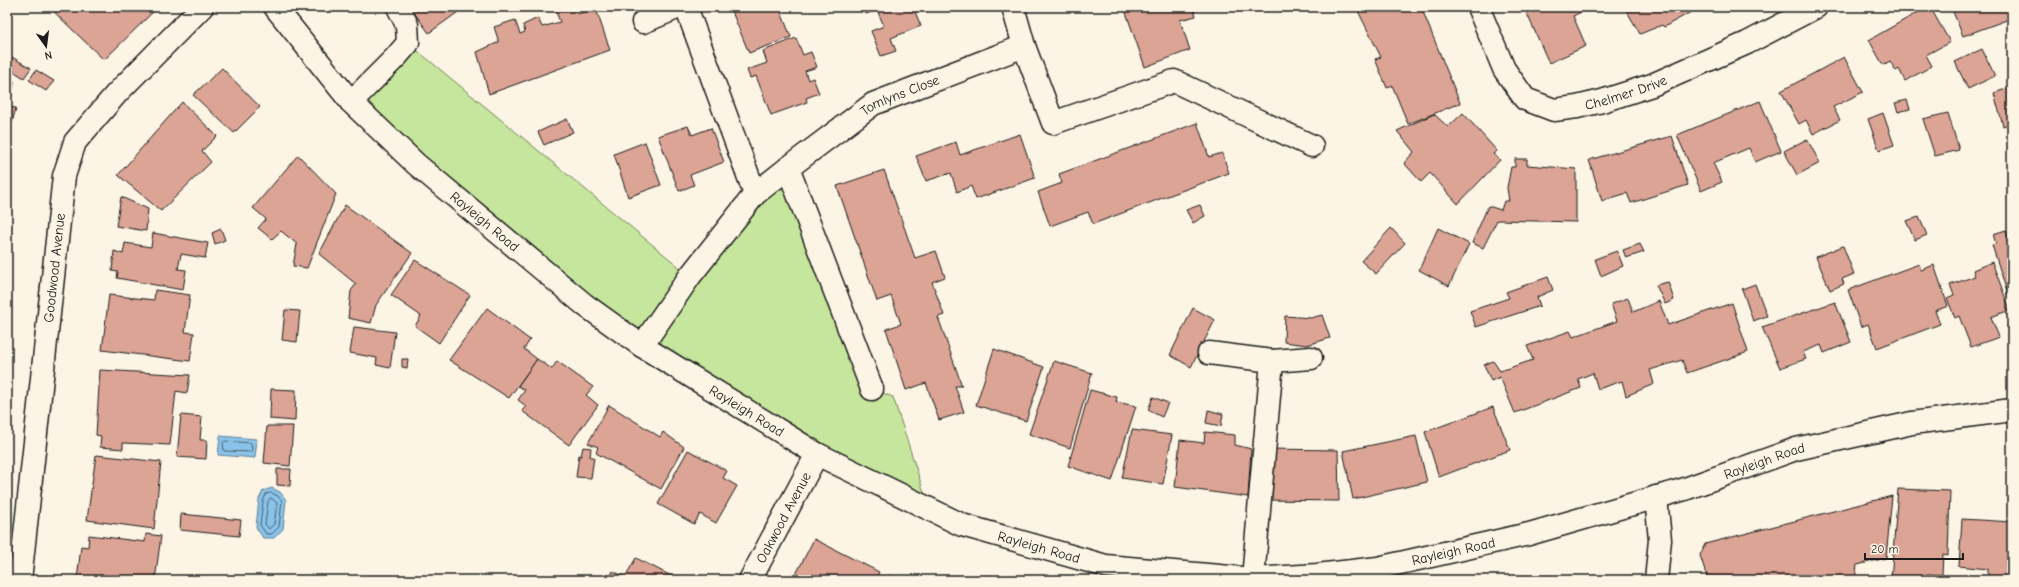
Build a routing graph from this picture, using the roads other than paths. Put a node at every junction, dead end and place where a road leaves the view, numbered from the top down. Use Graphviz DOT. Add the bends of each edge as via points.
graph roads {
  1 [pos="202,7"];
  2 [pos="275,7"];
  3 [pos="398,7"];
  4 [pos="679,7"];
  5 [pos="686,7"];
  6 [pos="1013,7"];
  7 [pos="1478,7"];
  8 [pos="1816,7"];
  9 [pos="643,22"];
  10 [pos="1024,46"];
  11 [pos="351,102"];
  12 [pos="1312,146"];
  13 [pos="788,168"];
  14 [pos="755,194"];
  15 [pos="642,346"];
  16 [pos="1209,353"];
  17 [pos="1311,358"];
  18 [pos="1272,361"];
  19 [pos="872,389"];
  20 [pos="2012,410"];
  21 [pos="817,454"];
  22 [pos="1656,497"];
  23 [pos="1107,573"];
  24 [pos="1253,579"];
  25 [pos="20,580"];
  26 [pos="750,580"];
  27 [pos="1656,580"];
  1 -- 25 [label="street, Goodwood Avenue" via="117,93 75,142 64,176"];
  2 -- 11 [label="street, Rayleigh Road"];
  3 -- 11 [label="street" via="408,25 408,43"];
  4 -- 9 [label="street"];
  5 -- 14 [label="street"];
  6 -- 10 [label="street"];
  7 -- 8 [label="street, Chelmer Drive" via="1504,69 1525,99 1554,110 1602,101 1652,85 1747,43"];
  10 -- 12 [label="street" via="1053,123 1174,81"];
  10 -- 13 [label="street, Tomlyns Close" via="873,104"];
  11 -- 15 [label="street, Rayleigh Road" via="416,164 515,248 584,304"];
  13 -- 14 [label="street, Tomlyns Close"];
  13 -- 19 [label="street"];
  14 -- 15 [label="street, Tomlyns Close" via="690,276"];
  15 -- 21 [label="street, Rayleigh Road"];
  16 -- 18 [label="street"];
  17 -- 18 [label="street"];
  18 -- 24 [label="street"];
  20 -- 22 [label="street, Rayleigh Road" via="1912,424 1796,449"];
  21 -- 23 [label="street, Rayleigh Road" via="962,525"];
  21 -- 26 [label="street, Oakwood Avenue"];
  22 -- 24 [label="street, Rayleigh Road" via="1529,534 1378,568"];
  22 -- 27 [label="street" via="1660,540"];
  23 -- 24 [label="street, Rayleigh Road"];
}
